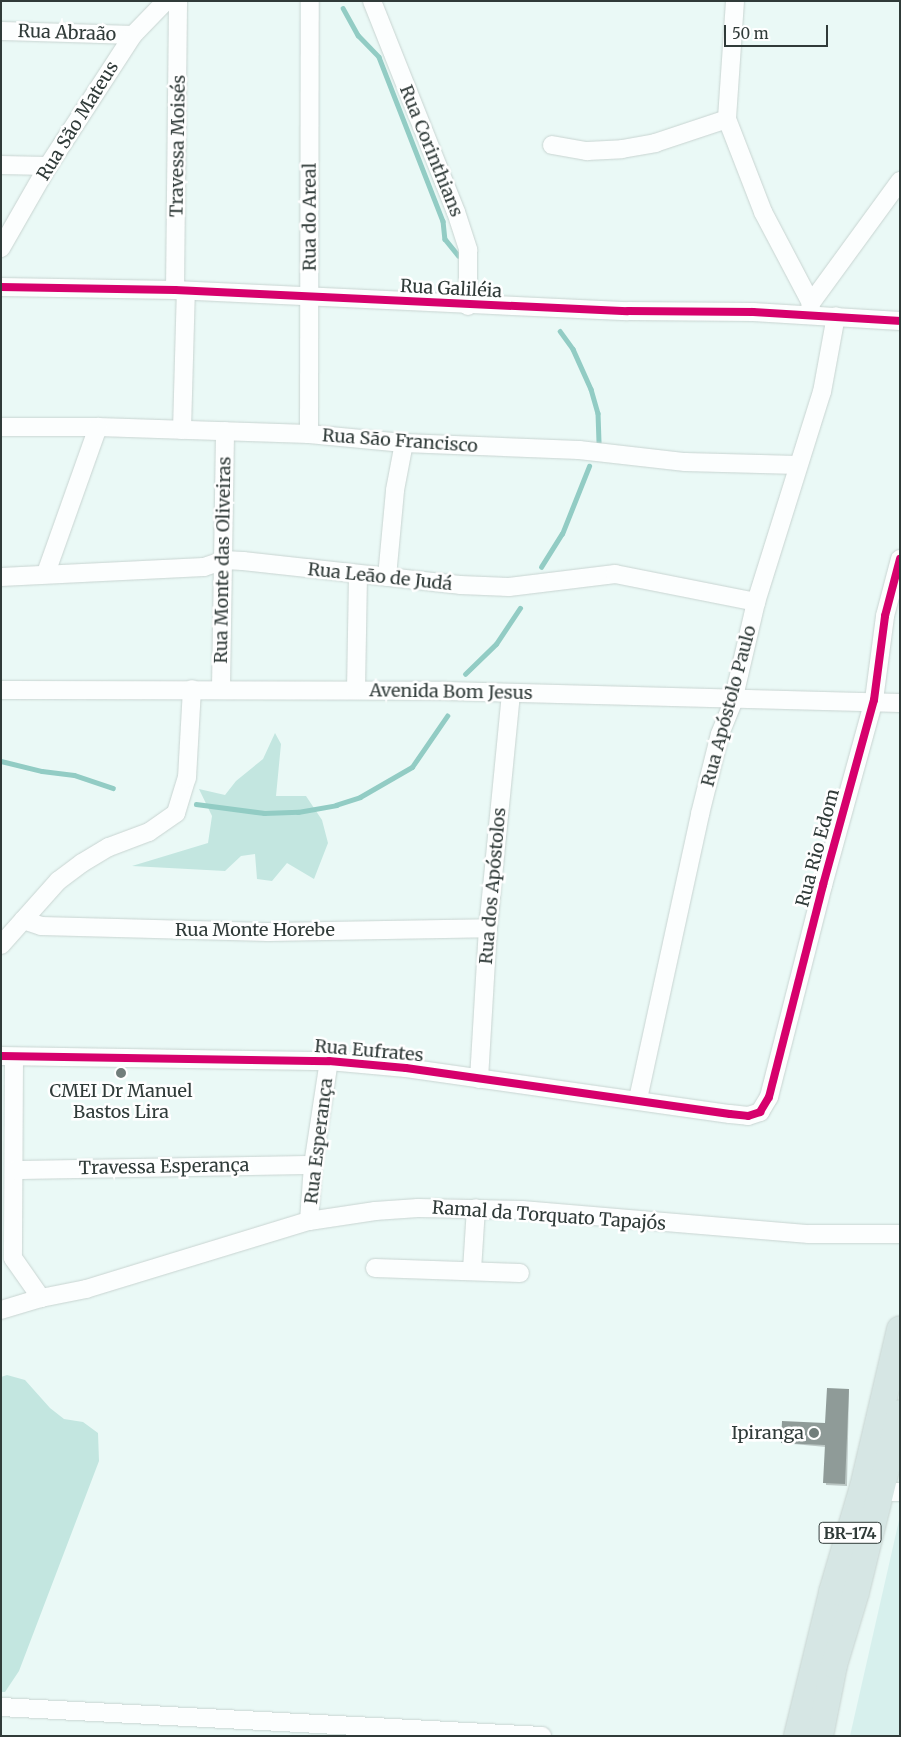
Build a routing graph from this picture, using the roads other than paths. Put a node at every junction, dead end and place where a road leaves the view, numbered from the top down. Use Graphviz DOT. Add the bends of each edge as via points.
graph roads {
  1 [pos="166,1"];
  2 [pos="178,1"];
  3 [pos="310,1"];
  4 [pos="372,1"];
  5 [pos="735,1"];
  6 [pos="1,31"];
  7 [pos="133,35"];
  8 [pos="727,119"];
  9 [pos="552,145"];
  10 [pos="1,165"];
  11 [pos="48,166"];
  12 [pos="900,181"];
  13 [pos="1,248"];
  14 [pos="1,288"];
  15 [pos="180,291"];
  16 [pos="310,296"];
  17 [pos="468,306"];
  18 [pos="810,309"];
  19 [pos="836,316"];
  20 [pos="900,322"];
  21 [pos="98,426"];
  22 [pos="1,427"];
  23 [pos="182,430"];
  24 [pos="225,431"];
  25 [pos="309,434"];
  26 [pos="404,443"];
  27 [pos="798,465"];
  28 [pos="900,559"];
  29 [pos="224,560"];
  30 [pos="46,573"];
  31 [pos="358,575"];
  32 [pos="1,577"];
  33 [pos="387,577"];
  34 [pos="756,602"];
  35 [pos="221,688"];
  36 [pos="192,689"];
  37 [pos="1,690"];
  38 [pos="356,690"];
  39 [pos="511,694"];
  40 [pos="874,700"];
  41 [pos="733,701"];
  42 [pos="900,703"];
  43 [pos="23,920"];
  44 [pos="488,928"];
  45 [pos="1,944"];
  46 [pos="8,1056"];
  47 [pos="329,1061"];
  48 [pos="479,1079"];
  49 [pos="638,1099"];
  50 [pos="730,1114"];
  51 [pos="313,1165"];
  52 [pos="16,1170"];
  53 [pos="476,1208"];
  54 [pos="309,1221"];
  55 [pos="900,1234"];
  56 [pos="7,1257"];
  57 [pos="375,1268"];
  58 [pos="472,1270"];
  59 [pos="520,1273"];
  60 [pos="41,1298"];
  61 [pos="1,1310"];
  62 [pos="900,1330"];
  63 [pos="898,1431"];
  64 [pos="890,1492"];
  65 [pos="1,1707"];
  66 [pos="542,1736"];
  67 [pos="796,1736"];
  68 [pos="820,1736"];
  1 -- 7 [label="street, Rua São Mateus"];
  2 -- 15 [label="street, Travessa Moisés"];
  3 -- 16 [label="street, Rua do Areal"];
  4 -- 17 [label="street, Rua Corinthians" via="459,220 470,272"];
  5 -- 8 [label="street"];
  6 -- 7 [label="street, Rua Abraão"];
  7 -- 11 [label="street, Rua São Mateus"];
  8 -- 9 [label="street" via="655,143 622,150 587,151"];
  8 -- 18 [label="street" via="763,212"];
  10 -- 11 [label="street"];
  11 -- 13 [label="street, Rua São Mateus"];
  12 -- 18 [label="street"];
  14 -- 15 [label="street, Rua Galiléia"];
  15 -- 16 [label="street, Rua Galiléia"];
  15 -- 23 [label="street, Travessa Moisés"];
  16 -- 17 [label="street, Rua Galiléia"];
  16 -- 25 [label="street, Rua do Areal"];
  17 -- 18 [label="street, Rua Galiléia"];
  18 -- 19 [label="street, Rua Galiléia"];
  19 -- 20 [label="street, Rua Galiléia"];
  19 -- 27 [label="street, Rua Apóstolo Paulo" via="822,392"];
  21 -- 22 [label="street, Rua São Francisco"];
  21 -- 23 [label="street, Rua São Francisco"];
  21 -- 30 [label="street"];
  23 -- 24 [label="street, Rua São Francisco"];
  24 -- 25 [label="street, Rua São Francisco"];
  24 -- 29 [label="street, Rua Monte das Oliveiras"];
  25 -- 26 [label="street, Rua São Francisco"];
  26 -- 27 [label="street, Rua São Francisco" via="579,450 685,462"];
  26 -- 33 [label="street" via="395,490"];
  27 -- 34 [label="street, Rua Apóstolo Paulo"];
  28 -- 40 [label="street, Rua Rio Edom" via="885,616"];
  29 -- 30 [label="street, Rua Leão de Judá" via="204,567"];
  29 -- 31 [label="street, Rua Leão de Judá"];
  29 -- 35 [label="street, Rua Monte das Oliveiras"];
  30 -- 32 [label="street, Rua Leão de Judá"];
  31 -- 33 [label="street, Rua Leão de Judá"];
  31 -- 38 [label="street"];
  33 -- 34 [label="street, Rua Leão de Judá" via="509,587 615,574"];
  34 -- 41 [label="street, Rua Apóstolo Paulo"];
  35 -- 36 [label="street, Avenida Bom Jesus"];
  35 -- 38 [label="street, Avenida Bom Jesus"];
  36 -- 37 [label="street, Avenida Bom Jesus"];
  36 -- 43 [label="street" via="187,778 176,814 149,832 109,847 82,863 58,882"];
  38 -- 39 [label="street, Avenida Bom Jesus"];
  39 -- 41 [label="street, Avenida Bom Jesus"];
  39 -- 44 [label="street, Rua dos Apóstolos"];
  40 -- 41 [label="street, Avenida Bom Jesus"];
  40 -- 42 [label="street, Avenida Bom Jesus"];
  40 -- 50 [label="street, Rua Rio Edom" via="766,1106 748,1116"];
  41 -- 49 [label="street, Rua Apóstolo Paulo" via="720,734 700,814"];
  43 -- 44 [label="street, Rua Monte Horebe" via="41,926 268,932"];
  43 -- 45 [label="street"];
  44 -- 48 [label="street, Rua dos Apóstolos"];
  46 -- 47 [label="street, Rua Eufrates"];
  46 -- 52 [label="street"];
  47 -- 48 [label="street, Rua Eufrates"];
  47 -- 51 [label="street, Rua Esperança"];
  48 -- 49 [label="street, Rua Eufrates"];
  49 -- 50 [label="street, Rua Eufrates"];
  51 -- 52 [label="street, Travessa Esperança"];
  51 -- 54 [label="street, Rua Esperança"];
  52 -- 56 [label="street"];
  53 -- 54 [label="street, Ramal da Torquato Tapajós" via="409,1208"];
  53 -- 55 [label="street, Ramal da Torquato Tapajós" via="809,1234"];
  53 -- 58 [label="street"];
  54 -- 60 [label="street, Ramal da Torquato Tapajós" via="86,1289"];
  56 -- 60 [label="street"];
  57 -- 58 [label="street"];
  58 -- 59 [label="street"];
  60 -- 61 [label="street, Ramal da Torquato Tapajós"];
  62 -- 67 [label="highway, BR-174" via="863,1487"];
  63 -- 64 [label="highway, BR-174"];
  64 -- 68 [label="highway, BR-174" via="834,1665"];
  65 -- 66 [label="street"];
}
